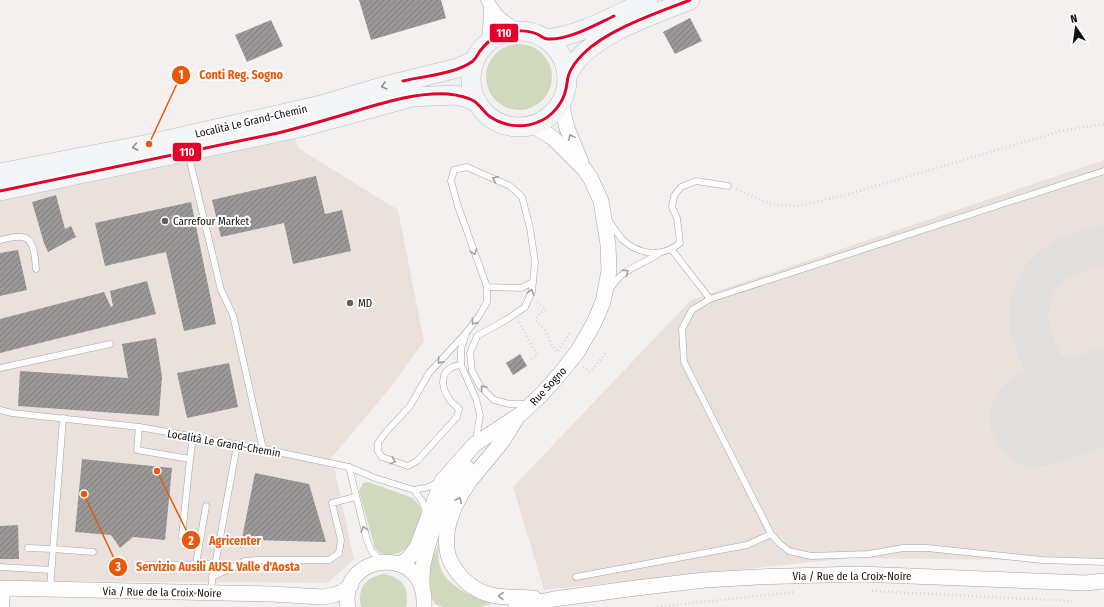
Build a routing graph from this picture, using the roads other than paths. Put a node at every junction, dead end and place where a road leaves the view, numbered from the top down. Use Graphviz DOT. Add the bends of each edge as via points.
graph roads {
  1 [pos="648,0"];
  2 [pos="690,0"];
  3 [pos="488,2"];
  4 [pos="517,31"];
  5 [pos="546,39"];
  6 [pos="487,43"];
  7 [pos="475,60"];
  8 [pos="567,76"];
  9 [pos="561,102"];
  10 [pos="478,103"];
  11 [pos="532,125"];
  12 [pos="188,152"];
  13 [pos="584,170"];
  14 [pos="1104,171"];
  15 [pos="0,173"];
  16 [pos="728,186"];
  17 [pos="0,191"];
  18 [pos="604,214"];
  19 [pos="0,240"];
  20 [pos="672,250"];
  21 [pos="659,253"];
  22 [pos="36,269"];
  23 [pos="533,282"];
  24 [pos="488,287"];
  25 [pos="710,299"];
  26 [pos="603,302"];
  27 [pos="466,333"];
  28 [pos="110,344"];
  29 [pos="461,365"];
  30 [pos="0,368"];
  31 [pos="526,409"];
  32 [pos="0,410"];
  33 [pos="63,418"];
  34 [pos="511,427"];
  35 [pos="139,428"];
  36 [pos="193,437"];
  37 [pos="475,444"];
  38 [pos="237,445"];
  39 [pos="263,450"];
  40 [pos="190,459"];
  41 [pos="349,467"];
  42 [pos="442,481"];
  43 [pos="414,490"];
  44 [pos="355,497"];
  45 [pos="206,506"];
  46 [pos="428,516"];
  47 [pos="771,534"];
  48 [pos="182,536"];
  49 [pos="28,548"];
  50 [pos="53,548"];
  51 [pos="93,552"];
  52 [pos="383,562"];
  53 [pos="1104,562"];
  54 [pos="196,564"];
  55 [pos="215,564"];
  56 [pos="399,564"];
  57 [pos="147,565"];
  58 [pos="0,567"];
  59 [pos="51,570"];
  60 [pos="212,577"];
  61 [pos="576,577"];
  62 [pos="1104,582"];
  63 [pos="350,585"];
  64 [pos="2,588"];
  65 [pos="50,589"];
  66 [pos="210,593"];
  67 [pos="323,597"];
  68 [pos="426,599"];
  69 [pos="550,603"];
  70 [pos="3,607"];
  71 [pos="344,607"];
  72 [pos="348,607"];
  73 [pos="516,607"];
  1 -- 5 [label="main road" via="570,34"];
  2 -- 8 [label="main road, Località Le Grand-Chemin" via="598,42 575,63"];
  3 -- 4 [label="street" via="497,15"];
  3 -- 6 [label="street"];
  4 -- 5 [label="main road, Località Le Grand-Chemin" via="538,34"];
  4 -- 6 [label="main road, Località Le Grand-Chemin" via="503,34"];
  5 -- 8 [label="main road, Località Le Grand-Chemin" via="561,55"];
  6 -- 7 [label="main road, Località Le Grand-Chemin"];
  7 -- 10 [label="main road, Località Le Grand-Chemin" via="471,84"];
  7 -- 15 [label="main road, Località Le Grand-Chemin, one-way" via="458,68 321,105 149,144"];
  8 -- 9 [label="main road, Località Le Grand-Chemin"];
  9 -- 11 [label="main road, Località Le Grand-Chemin" via="550,115"];
  13 -- 9 [label="street, Rue Sogno, one-way" via="567,128"];
  10 -- 11 [label="main road, Località Le Grand-Chemin" via="491,118 499,122 518,126"];
  10 -- 12 [label="main road, Località Le Grand-Chemin" via="455,95 412,97 302,127"];
  11 -- 13 [label="street, Rue Sogno" via="553,138"];
  12 -- 17 [label="main road, Località Le Grand-Chemin"];
  12 -- 39 [label="lane" via="221,290 234,315"];
  13 -- 18 [label="street, Rue Sogno" via="597,191"];
  14 -- 25 [label="lane"];
  16 -- 20 [label="lane" via="696,181 681,187 674,196 672,207 677,218 680,243"];
  18 -- 21 [label="lane" via="629,245 639,251"];
  18 -- 26 [label="street, Rue Sogno" via="609,271"];
  19 -- 22 [label="lane" via="22,237 28,239"];
  20 -- 21 [label="lane"];
  20 -- 25 [label="lane"];
  26 -- 21 [label="lane, one-way" via="617,278"];
  23 -- 24 [label="lane" via="521,288"];
  23 -- 24 [label="lane, one-way" via="535,262 522,197 510,186 467,167 454,170 451,181 458,206"];
  31 -- 23 [label="lane, one-way" via="494,400 480,386 472,371 470,353 477,336 525,307"];
  24 -- 27 [label="lane, one-way" via="487,302"];
  25 -- 47 [label="lane" via="692,310 682,329 684,362"];
  26 -- 31 [label="street, Rue Sogno" via="578,351"];
  27 -- 29 [label="lane" via="461,349"];
  27 -- 29 [label="lane, one-way" via="429,373 410,406 382,437 378,443 378,451 382,457 408,466 417,461 457,417 459,409 450,400 442,383 444,374 450,368"];
  28 -- 30 [label="lane"];
  29 -- 37 [label="lane" via="480,415"];
  31 -- 34 [label="street"];
  31 -- 37 [label="street, Rue Sogno"];
  32 -- 33 [label="lane, Località Le Grand-Chemin"];
  33 -- 35 [label="lane, Località Le Grand-Chemin"];
  33 -- 50 [label="lane"];
  34 -- 68 [label="street" via="472,462 448,496 423,565"];
  69 -- 34 [label="street, one-way" via="492,596 473,588 461,579 446,552 449,520 458,500 468,482 502,442"];
  35 -- 36 [label="lane, Località Le Grand-Chemin"];
  35 -- 40 [label="lane" via="137,450"];
  36 -- 38 [label="lane, Località Le Grand-Chemin"];
  36 -- 40 [label="lane"];
  37 -- 42 [label="street, Rue Sogno"];
  38 -- 39 [label="lane, Località Le Grand-Chemin"];
  38 -- 55 [label="lane"];
  39 -- 41 [label="lane, Località Le Grand-Chemin"];
  40 -- 48 [label="lane"];
  41 -- 43 [label="lane, Località Le Grand-Chemin"];
  41 -- 44 [label="lane"];
  42 -- 43 [label="lane"];
  42 -- 46 [label="street, Rue Sogno"];
  43 -- 46 [label="lane"];
  52 -- 44 [label="lane, one-way" via="372,552"];
  44 -- 60 [label="lane" via="332,503 341,540 339,553 328,560 245,561"];
  45 -- 54 [label="lane"];
  46 -- 56 [label="street, Rue Sogno" via="417,547 408,559"];
  47 -- 53 [label="lane" via="789,551 811,556 927,548 1042,560"];
  47 -- 61 [label="lane" via="746,545"];
  49 -- 50 [label="lane"];
  50 -- 51 [label="lane"];
  50 -- 59 [label="lane"];
  52 -- 56 [label="street"];
  52 -- 63 [label="street" via="360,571"];
  54 -- 55 [label="lane"];
  54 -- 57 [label="lane"];
  55 -- 60 [label="lane"];
  56 -- 68 [label="street" via="413,572"];
  58 -- 59 [label="lane"];
  59 -- 65 [label="lane"];
  60 -- 66 [label="lane"];
  62 -- 69 [label="street, Via / Rue de la Croix-Noire" via="1071,583 859,574 757,577 705,580 601,593"];
  63 -- 67 [label="street, Via / Rue de la Croix-Noire" via="342,592"];
  63 -- 72 [label="street"];
  64 -- 65 [label="street, Via / Rue de la Croix-Noire"];
  64 -- 70 [label="street"];
  65 -- 66 [label="street, Via / Rue de la Croix-Noire"];
  66 -- 67 [label="street, Via / Rue de la Croix-Noire"];
  67 -- 71 [label="street, Via / Rue de la Croix-Noire"];
  69 -- 73 [label="street, Via / Rue de la Croix-Noire"];
}
